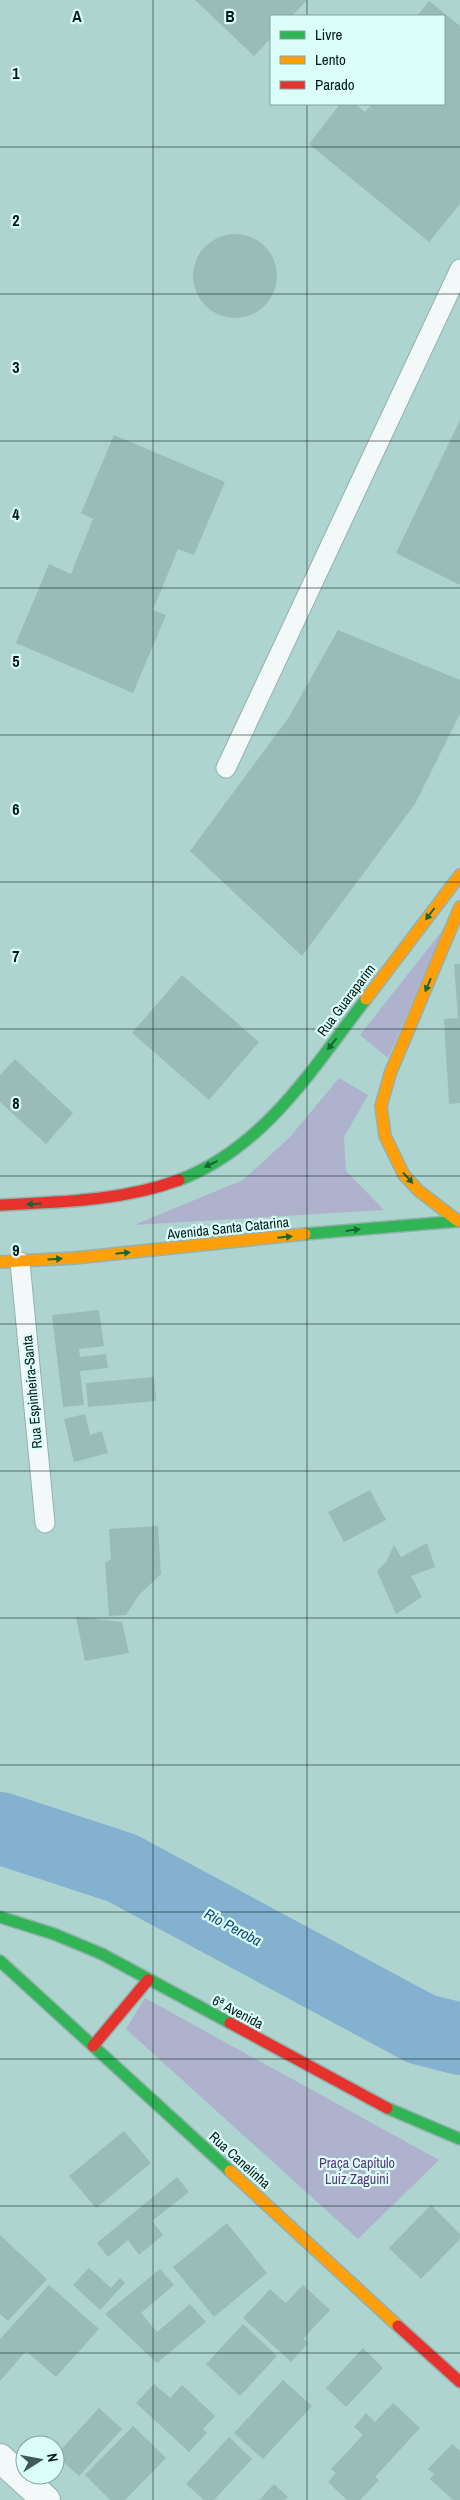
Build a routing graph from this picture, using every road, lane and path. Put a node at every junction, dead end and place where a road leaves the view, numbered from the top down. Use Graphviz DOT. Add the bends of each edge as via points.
graph roads {
  1 [pos="460,269"];
  2 [pos="226,768"];
  3 [pos="460,876"];
  4 [pos="460,907"];
  5 [pos="0,1206"];
  6 [pos="459,1221"];
  7 [pos="0,1262"];
  8 [pos="20,1262"];
  9 [pos="45,1523"];
  10 [pos="0,1917"];
  11 [pos="0,1961"];
  12 [pos="148,1980"];
  13 [pos="93,2046"];
  14 [pos="460,2139"];
  15 [pos="460,2382"];
  16 [pos="0,2458"];
  17 [pos="46,2500"];
  1 -- 2 [label="lane"];
  3 -- 5 [label="main road, Rua Guaraparim, one-way" via="292,1095 252,1138 216,1163 171,1182 91,1199"];
  4 -- 6 [label="main road, Avenida Santa Catarina, one-way" via="390,1074 381,1106 385,1136 404,1175 419,1191"];
  8 -- 6 [label="main road, Avenida Santa Catarina, one-way"];
  7 -- 8 [label="main road, Avenida Santa Catarina"];
  8 -- 9 [label="lane, Rua Espinheira-Santa"];
  10 -- 12 [label="main road, 6ª Avenida" via="102,1954"];
  11 -- 13 [label="main road, Rua Canelinha"];
  12 -- 13 [label="main road"];
  12 -- 14 [label="main road, 6ª Avenida" via="401,2115"];
  13 -- 15 [label="main road, Rua Canelinha"];
  16 -- 17 [label="street"];
}
